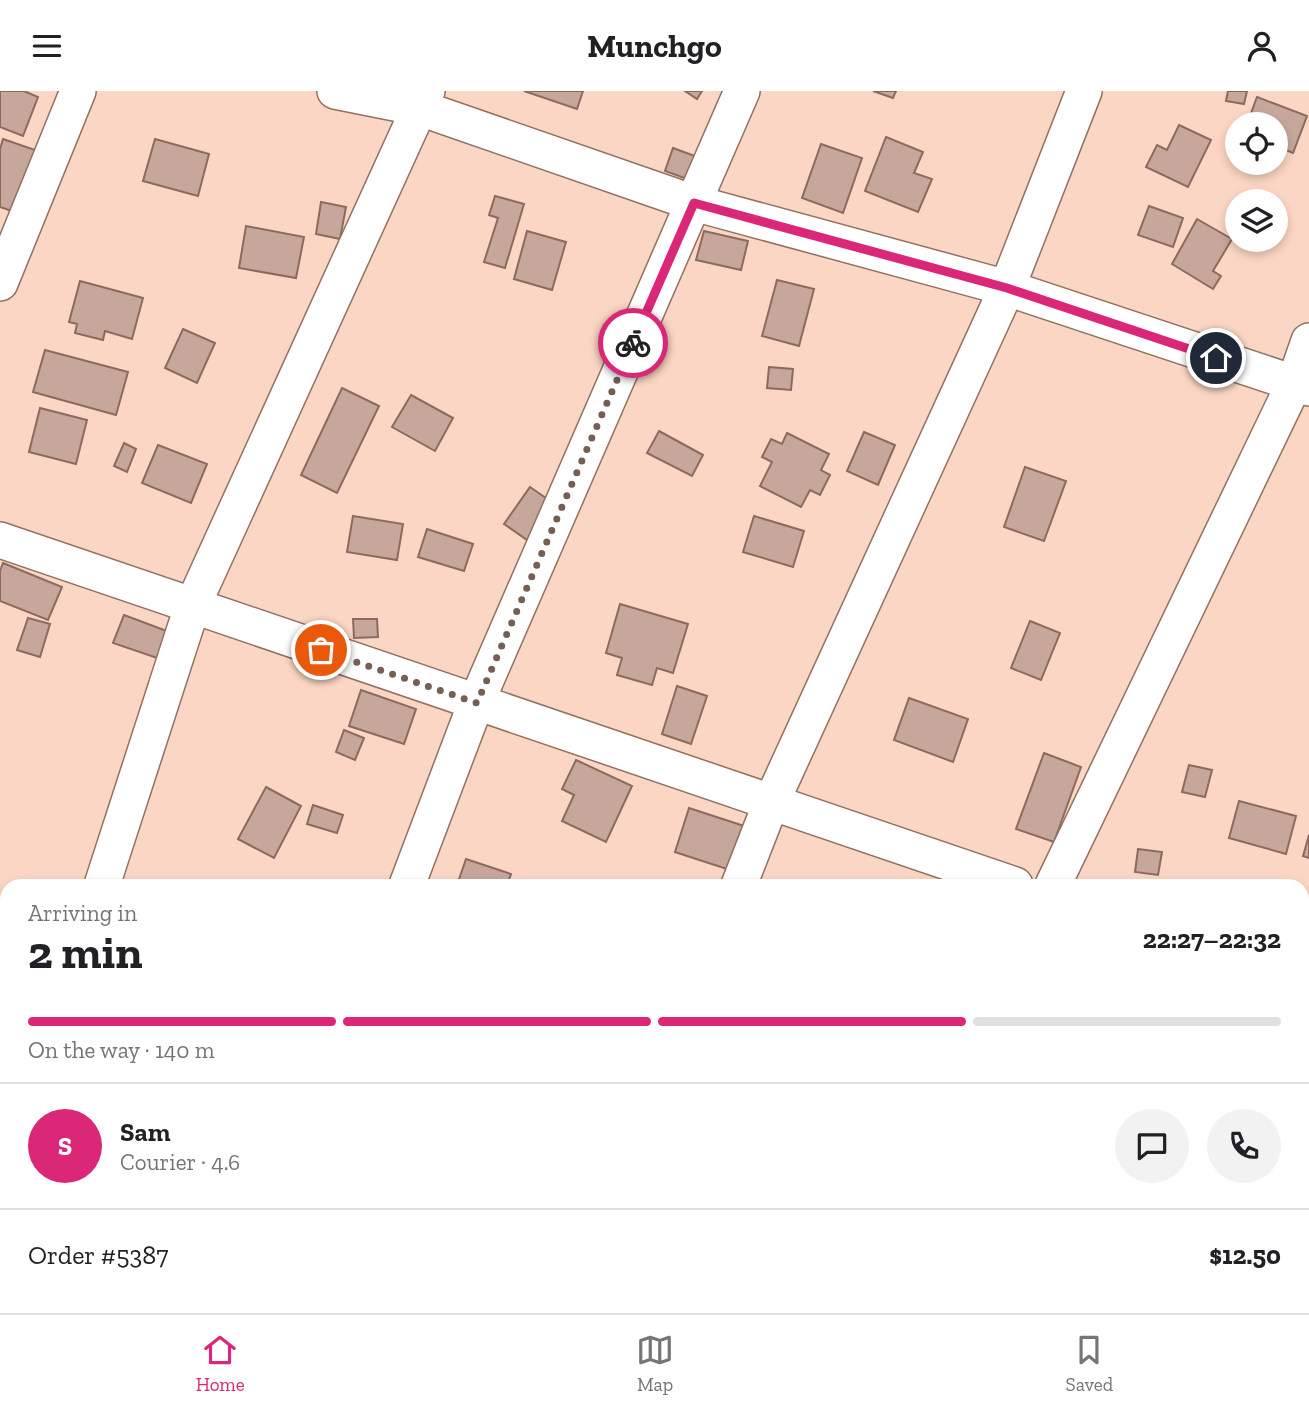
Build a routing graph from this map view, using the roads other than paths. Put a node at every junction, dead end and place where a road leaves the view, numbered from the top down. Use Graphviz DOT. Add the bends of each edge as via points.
graph roads {
  1 [pos="78,91"];
  2 [pos="335,91"];
  3 [pos="742,91"];
  4 [pos="1084,91"];
  5 [pos="424,100"];
  6 [pos="694,203"];
  7 [pos="0,283"];
  8 [pos="1007,288"];
  9 [pos="1309,341"];
  10 [pos="1301,386"];
  11 [pos="0,540"];
  12 [pos="192,607"];
  13 [pos="477,703"];
  14 [pos="771,803"];
  15 [pos="104,879"];
  16 [pos="409,879"];
  17 [pos="741,879"];
  18 [pos="997,879"];
  19 [pos="1056,879"];
  1 -- 7 [label="street"];
  2 -- 5 [label="street"];
  3 -- 6 [label="street"];
  4 -- 8 [label="street"];
  5 -- 6 [label="street"];
  5 -- 12 [label="street"];
  6 -- 8 [label="street"];
  6 -- 13 [label="street"];
  8 -- 10 [label="street"];
  8 -- 14 [label="street"];
  9 -- 10 [label="street"];
  10 -- 19 [label="street"];
  11 -- 12 [label="street"];
  12 -- 13 [label="street"];
  12 -- 15 [label="street"];
  13 -- 14 [label="street"];
  13 -- 16 [label="street"];
  14 -- 17 [label="street"];
  14 -- 18 [label="street"];
}
